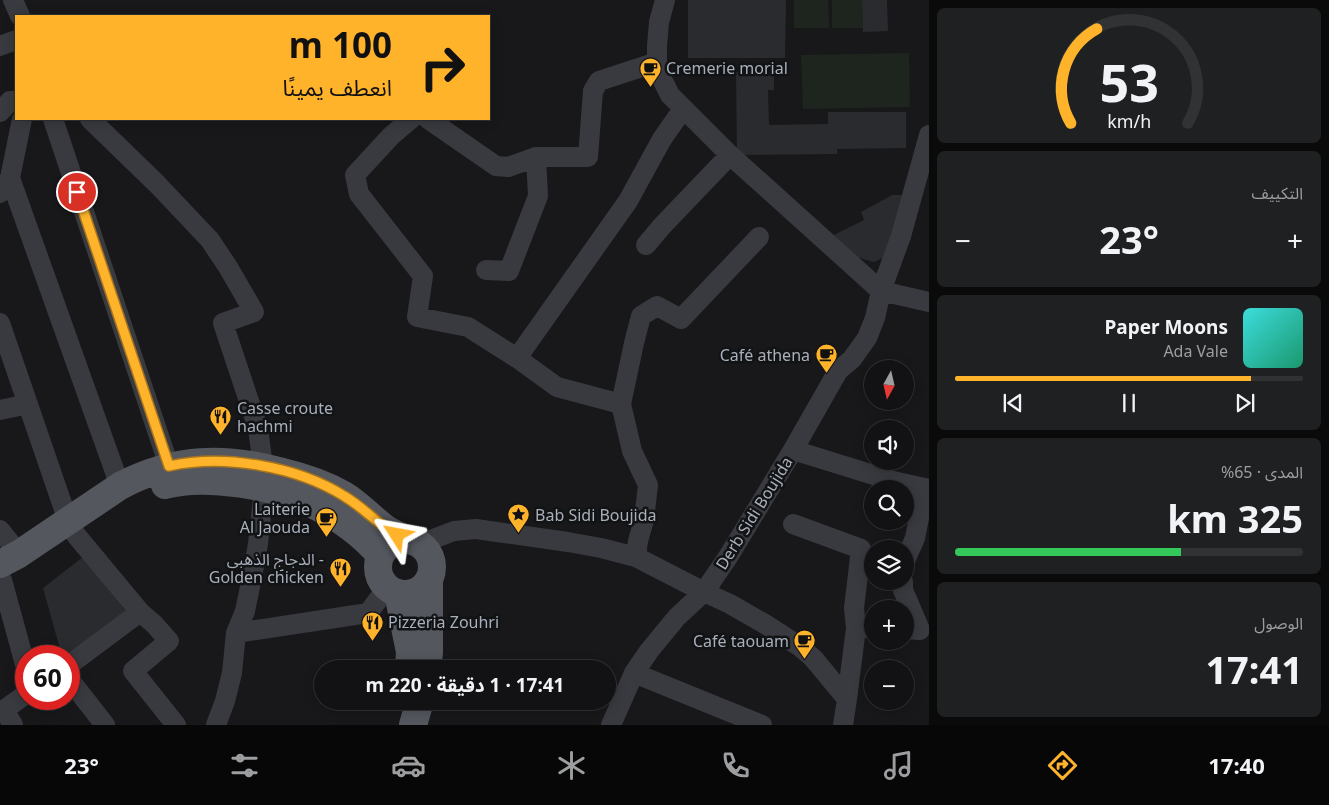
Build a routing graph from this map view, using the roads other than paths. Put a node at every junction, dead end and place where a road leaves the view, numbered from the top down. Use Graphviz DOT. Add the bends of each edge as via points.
graph roads {
  1 [pos="13,0"];
  2 [pos="665,0"];
  3 [pos="20,15"];
  4 [pos="15,40"];
  5 [pos="0,46"];
  6 [pos="657,62"];
  7 [pos="15,101"];
  8 [pos="683,109"];
  9 [pos="0,112"];
  10 [pos="22,120"];
  11 [pos="53,120"];
  12 [pos="91,120"];
  13 [pos="410,120"];
  14 [pos="429,120"];
  15 [pos="929,135"];
  16 [pos="730,155"];
  17 [pos="536,157"];
  18 [pos="5,186"];
  19 [pos="759,237"];
  20 [pos="646,245"];
  21 [pos="486,270"];
  22 [pos="881,291"];
  23 [pos="929,302"];
  24 [pos="0,322"];
  25 [pos="517,358"];
  26 [pos="28,404"];
  27 [pos="621,404"];
  28 [pos="0,410"];
  29 [pos="794,450"];
  30 [pos="169,466"];
  31 [pos="264,478"];
  32 [pos="120,486"];
  33 [pos="927,488"];
  34 [pos="793,524"];
  35 [pos="72,528"];
  36 [pos="0,530"];
  37 [pos="914,540"];
  38 [pos="413,542"];
  39 [pos="380,555"];
  40 [pos="636,557"];
  41 [pos="5,570"];
  42 [pos="430,581"];
  43 [pos="903,590"];
  44 [pos="393,591"];
  45 [pos="704,592"];
  46 [pos="140,612"];
  47 [pos="864,628"];
  48 [pos="918,631"];
  49 [pos="236,632"];
  50 [pos="21,645"];
  51 [pos="80,657"];
  52 [pos="410,660"];
  53 [pos="428,660"];
  54 [pos="634,673"];
  55 [pos="80,693"];
  56 [pos="847,699"];
  57 [pos="15,706"];
  58 [pos="400,710"];
  59 [pos="417,710"];
  60 [pos="6,715"];
  61 [pos="105,725"];
  62 [pos="176,725"];
  63 [pos="216,725"];
  64 [pos="396,725"];
  65 [pos="412,725"];
  66 [pos="611,725"];
  67 [pos="762,725"];
  68 [pos="844,725"];
  1 -- 3 [label="street"];
  2 -- 6 [label="street"];
  4 -- 5 [label="street"];
  6 -- 8 [label="street" via="667,88"];
  6 -- 17 [label="street" via="598,81 593,91 588,157"];
  7 -- 9 [label="street" via="10,101"];
  8 -- 16 [label="street"];
  8 -- 25 [label="street" via="662,139 628,201"];
  10 -- 18 [label="street"];
  11 -- 30 [label="street"];
  12 -- 31 [label="street" via="210,240 254,312 223,323 258,428"];
  13 -- 25 [label="street" via="354,175 359,194 423,276 417,317 468,327"];
  14 -- 17 [label="street" via="496,166 508,167"];
  15 -- 22 [label="street, Derb Sidi Boujida"];
  16 -- 20 [label="street"];
  16 -- 22 [label="street"];
  17 -- 21 [label="street" via="538,196 510,271"];
  18 -- 32 [label="street"];
  19 -- 27 [label="street" via="681,319 657,306 641,316"];
  22 -- 23 [label="street"];
  22 -- 29 [label="street, Derb Sidi Boujida" via="867,338 852,359 838,371"];
  24 -- 26 [label="street"];
  25 -- 27 [label="street" via="557,387"];
  26 -- 28 [label="street"];
  26 -- 35 [label="street"];
  27 -- 40 [label="street" via="632,451 648,484"];
  29 -- 33 [label="street"];
  29 -- 45 [label="street, Derb Sidi Boujida"];
  30 -- 31 [label="main road" via="206,461 234,462"];
  30 -- 32 [label="main road"];
  31 -- 35 [label="main road" via="173,483 148,490"];
  31 -- 38 [label="main road" via="298,475 335,491 387,530"];
  31 -- 39 [label="main road" via="325,511 373,546"];
  31 -- 49 [label="street" via="258,544 245,611"];
  32 -- 35 [label="main road"];
  33 -- 37 [label="street"];
  34 -- 47 [label="street" via="861,549 854,608"];
  35 -- 41 [label="main road" via="30,566"];
  35 -- 46 [label="street"];
  36 -- 41 [label="street"];
  38 -- 39 [label="main road" via="396,541"];
  38 -- 40 [label="street" via="476,529 593,546"];
  38 -- 42 [label="main road" via="428,550 433,571"];
  39 -- 44 [label="main road" via="378,572"];
  40 -- 45 [label="street"];
  41 -- 50 [label="street"];
  42 -- 44 [label="main road" via="416,593"];
  42 -- 53 [label="main road"];
  43 -- 48 [label="street"];
  44 -- 49 [label="street" via="368,613"];
  44 -- 52 [label="main road"];
  45 -- 54 [label="street, Derb Sidi Boujida" via="659,636"];
  45 -- 56 [label="street" via="799,646"];
  46 -- 51 [label="street"];
  46 -- 62 [label="street" via="169,641 133,671"];
  47 -- 56 [label="street"];
  49 -- 63 [label="street" via="232,673"];
  54 -- 66 [label="street, Derb Sidi Boujida"];
  54 -- 67 [label="street"];
  55 -- 61 [label="street"];
  56 -- 68 [label="street"];
  57 -- 60 [label="street"];
  58 -- 64 [label="main road"];
  59 -- 65 [label="main road"];
}
